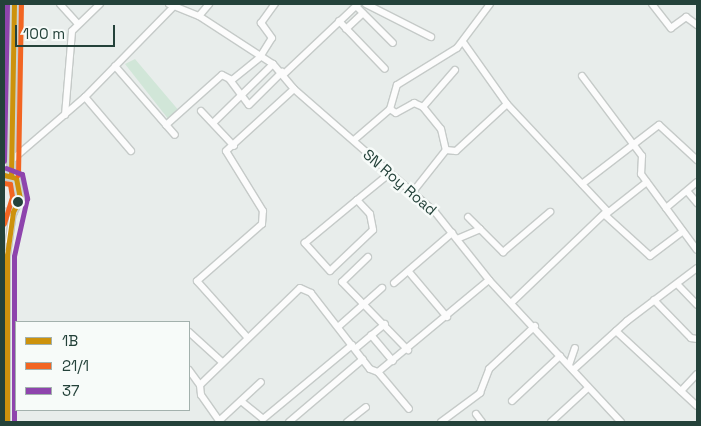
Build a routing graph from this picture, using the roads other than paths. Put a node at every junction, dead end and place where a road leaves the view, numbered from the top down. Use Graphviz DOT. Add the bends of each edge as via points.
graph roads {
  1 [pos="14,4"];
  2 [pos="60,4"];
  3 [pos="100,4"];
  4 [pos="209,4"];
  5 [pos="275,4"];
  6 [pos="366,4"];
  7 [pos="490,4"];
  8 [pos="652,4"];
  9 [pos="357,5"];
  10 [pos="171,6"];
  11 [pos="363,13"];
  12 [pos="199,16"];
  13 [pos="339,21"];
  14 [pos="77,23"];
  15 [pos="697,25"];
  16 [pos="346,29"];
  17 [pos="431,37"];
  18 [pos="463,42"];
  19 [pos="392,43"];
  20 [pos="260,57"];
  21 [pos="273,64"];
  22 [pos="114,66"];
  23 [pos="384,69"];
  24 [pos="455,70"];
  25 [pos="283,73"];
  26 [pos="582,76"];
  27 [pos="230,80"];
  28 [pos="294,89"];
  29 [pos="85,97"];
  30 [pos="242,97"];
  31 [pos="507,104"];
  32 [pos="422,107"];
  33 [pos="390,109"];
  34 [pos="201,111"];
  35 [pos="65,115"];
  36 [pos="213,123"];
  37 [pos="166,125"];
  38 [pos="175,135"];
  39 [pos="354,140"];
  40 [pos="634,145"];
  41 [pos="234,146"];
  42 [pos="446,150"];
  43 [pos="131,151"];
  44 [pos="13,159"];
  45 [pos="697,160"];
  46 [pos="388,174"];
  47 [pos="7,175"];
  48 [pos="648,182"];
  49 [pos="697,182"];
  50 [pos="582,184"];
  51 [pos="687,191"];
  52 [pos="412,193"];
  53 [pos="357,200"];
  54 [pos="697,202"];
  55 [pos="666,208"];
  56 [pos="13,212"];
  57 [pos="550,212"];
  58 [pos="4,216"];
  59 [pos="603,216"];
  60 [pos="468,217"];
  61 [pos="480,229"];
  62 [pos="683,231"];
  63 [pos="452,233"];
  64 [pos="457,239"];
  65 [pos="695,242"];
  66 [pos="5,248"];
  67 [pos="697,250"];
  68 [pos="368,257"];
  69 [pos="697,268"];
  70 [pos="409,272"];
  71 [pos="489,280"];
  72 [pos="394,283"];
  73 [pos="677,284"];
  74 [pos="382,288"];
  75 [pos="654,300"];
  76 [pos="513,301"];
  77 [pos="364,305"];
  78 [pos="697,305"];
  79 [pos="447,317"];
  80 [pos="386,324"];
  81 [pos="535,326"];
  82 [pos="338,327"];
  83 [pos="616,331"];
  84 [pos="190,333"];
  85 [pos="371,335"];
  86 [pos="247,337"];
  87 [pos="697,339"];
  88 [pos="353,347"];
  89 [pos="575,348"];
  90 [pos="408,350"];
  91 [pos="560,356"];
  92 [pos="363,359"];
  93 [pos="392,361"];
  94 [pos="222,362"];
  95 [pos="571,368"];
  96 [pos="190,371"];
  97 [pos="378,372"];
  98 [pos="697,374"];
  99 [pos="261,382"];
  100 [pos="200,385"];
  101 [pos="588,388"];
  102 [pos="680,391"];
  103 [pos="512,400"];
  104 [pos="240,401"];
  105 [pos="697,404"];
  106 [pos="366,407"];
  107 [pos="409,409"];
  108 [pos="476,414"];
  109 [pos="220,421"];
  110 [pos="7,422"];
  111 [pos="289,422"];
  112 [pos="347,422"];
  113 [pos="441,422"];
  114 [pos="482,422"];
  115 [pos="553,422"];
  116 [pos="620,422"];
  1 -- 44 [label="main road"];
  2 -- 14 [label="street"];
  3 -- 14 [label="street"];
  4 -- 12 [label="street"];
  5 -- 20 [label="street" via="261,23 272,38"];
  6 -- 17 [label="street"];
  7 -- 18 [label="street"];
  8 -- 15 [label="street" via="671,28 686,17"];
  9 -- 11 [label="street"];
  9 -- 13 [label="street"];
  10 -- 12 [label="street, SN Roy Road"];
  10 -- 22 [label="street"];
  11 -- 16 [label="street"];
  11 -- 19 [label="street"];
  12 -- 20 [label="street, SN Roy Road"];
  13 -- 16 [label="street"];
  13 -- 25 [label="street"];
  14 -- 35 [label="street" via="70,37"];
  16 -- 23 [label="street"];
  18 -- 31 [label="street"];
  18 -- 33 [label="street" via="398,85"];
  20 -- 21 [label="street, SN Roy Road"];
  20 -- 27 [label="street"];
  21 -- 25 [label="street, SN Roy Road"];
  21 -- 30 [label="street"];
  22 -- 29 [label="street"];
  22 -- 37 [label="street"];
  24 -- 32 [label="street"];
  25 -- 28 [label="street, SN Roy Road"];
  25 -- 30 [label="street" via="252,104"];
  26 -- 40 [label="street"];
  27 -- 30 [label="street"];
  27 -- 37 [label="street" via="222,75"];
  28 -- 39 [label="street, SN Roy Road"];
  28 -- 41 [label="street"];
  29 -- 35 [label="street"];
  29 -- 43 [label="street"];
  30 -- 36 [label="street"];
  31 -- 42 [label="street" via="456,151"];
  31 -- 50 [label="street"];
  32 -- 33 [label="street" via="414,103 396,113"];
  32 -- 42 [label="street" via="441,129"];
  33 -- 39 [label="street"];
  34 -- 36 [label="street"];
  35 -- 44 [label="street"];
  36 -- 41 [label="street"];
  37 -- 38 [label="street"];
  39 -- 46 [label="street, SN Roy Road"];
  40 -- 45 [label="street" via="663,125"];
  40 -- 48 [label="street" via="642,156 640,170"];
  40 -- 50 [label="street"];
  41 -- 86 [label="street" via="226,151 265,216 262,224 197,281"];
  42 -- 52 [label="street"];
  44 -- 47 [label="main road"];
  46 -- 52 [label="street, SN Roy Road"];
  46 -- 53 [label="street"];
  47 -- 56 [label="main road" via="20,188"];
  48 -- 55 [label="street"];
  48 -- 59 [label="street"];
  49 -- 51 [label="street"];
  50 -- 59 [label="street" via="607,211"];
  51 -- 54 [label="street"];
  51 -- 55 [label="street"];
  52 -- 63 [label="street, SN Roy Road"];
  53 -- 53 [label="street" via="305,243 330,271 373,230 370,214"];
  55 -- 62 [label="street"];
  56 -- 58 [label="main road"];
  56 -- 66 [label="street"];
  57 -- 61 [label="street" via="503,252"];
  59 -- 62 [label="street" via="650,256"];
  59 -- 76 [label="street"];
  60 -- 61 [label="street"];
  61 -- 64 [label="street"];
  62 -- 65 [label="street"];
  63 -- 64 [label="street, SN Roy Road"];
  63 -- 70 [label="street"];
  64 -- 71 [label="street, SN Roy Road"];
  65 -- 67 [label="street"];
  66 -- 110 [label="street"];
  68 -- 77 [label="street" via="342,282"];
  69 -- 73 [label="street"];
  70 -- 72 [label="street"];
  70 -- 79 [label="street"];
  71 -- 76 [label="street, SN Roy Road"];
  71 -- 79 [label="street"];
  73 -- 75 [label="street"];
  73 -- 78 [label="street"];
  74 -- 77 [label="street"];
  75 -- 83 [label="street"];
  75 -- 87 [label="street" via="691,338"];
  76 -- 81 [label="street, SN Roy Road"];
  77 -- 80 [label="street"];
  77 -- 82 [label="street"];
  79 -- 90 [label="street"];
  80 -- 85 [label="street"];
  80 -- 90 [label="street"];
  81 -- 91 [label="street, SN Roy Road"];
  81 -- 113 [label="street" via="489,369 480,393"];
  82 -- 86 [label="street" via="311,293 300,288"];
  82 -- 88 [label="street"];
  83 -- 95 [label="street"];
  83 -- 102 [label="street"];
  84 -- 94 [label="street"];
  85 -- 88 [label="street"];
  85 -- 93 [label="street"];
  86 -- 94 [label="street"];
  88 -- 92 [label="street"];
  88 -- 104 [label="street" via="263,419"];
  89 -- 95 [label="street"];
  90 -- 93 [label="street"];
  91 -- 95 [label="street, SN Roy Road"];
  91 -- 103 [label="street"];
  92 -- 97 [label="street"];
  92 -- 111 [label="street"];
  93 -- 97 [label="street"];
  94 -- 100 [label="street"];
  95 -- 101 [label="street, SN Roy Road"];
  96 -- 100 [label="street"];
  97 -- 107 [label="street"];
  98 -- 102 [label="street"];
  99 -- 104 [label="street"];
  100 -- 109 [label="street" via="201,395"];
  101 -- 115 [label="street"];
  101 -- 116 [label="street, SN Roy Road"];
  102 -- 105 [label="street"];
  104 -- 109 [label="street"];
  106 -- 112 [label="street"];
  108 -- 114 [label="street"];
}
